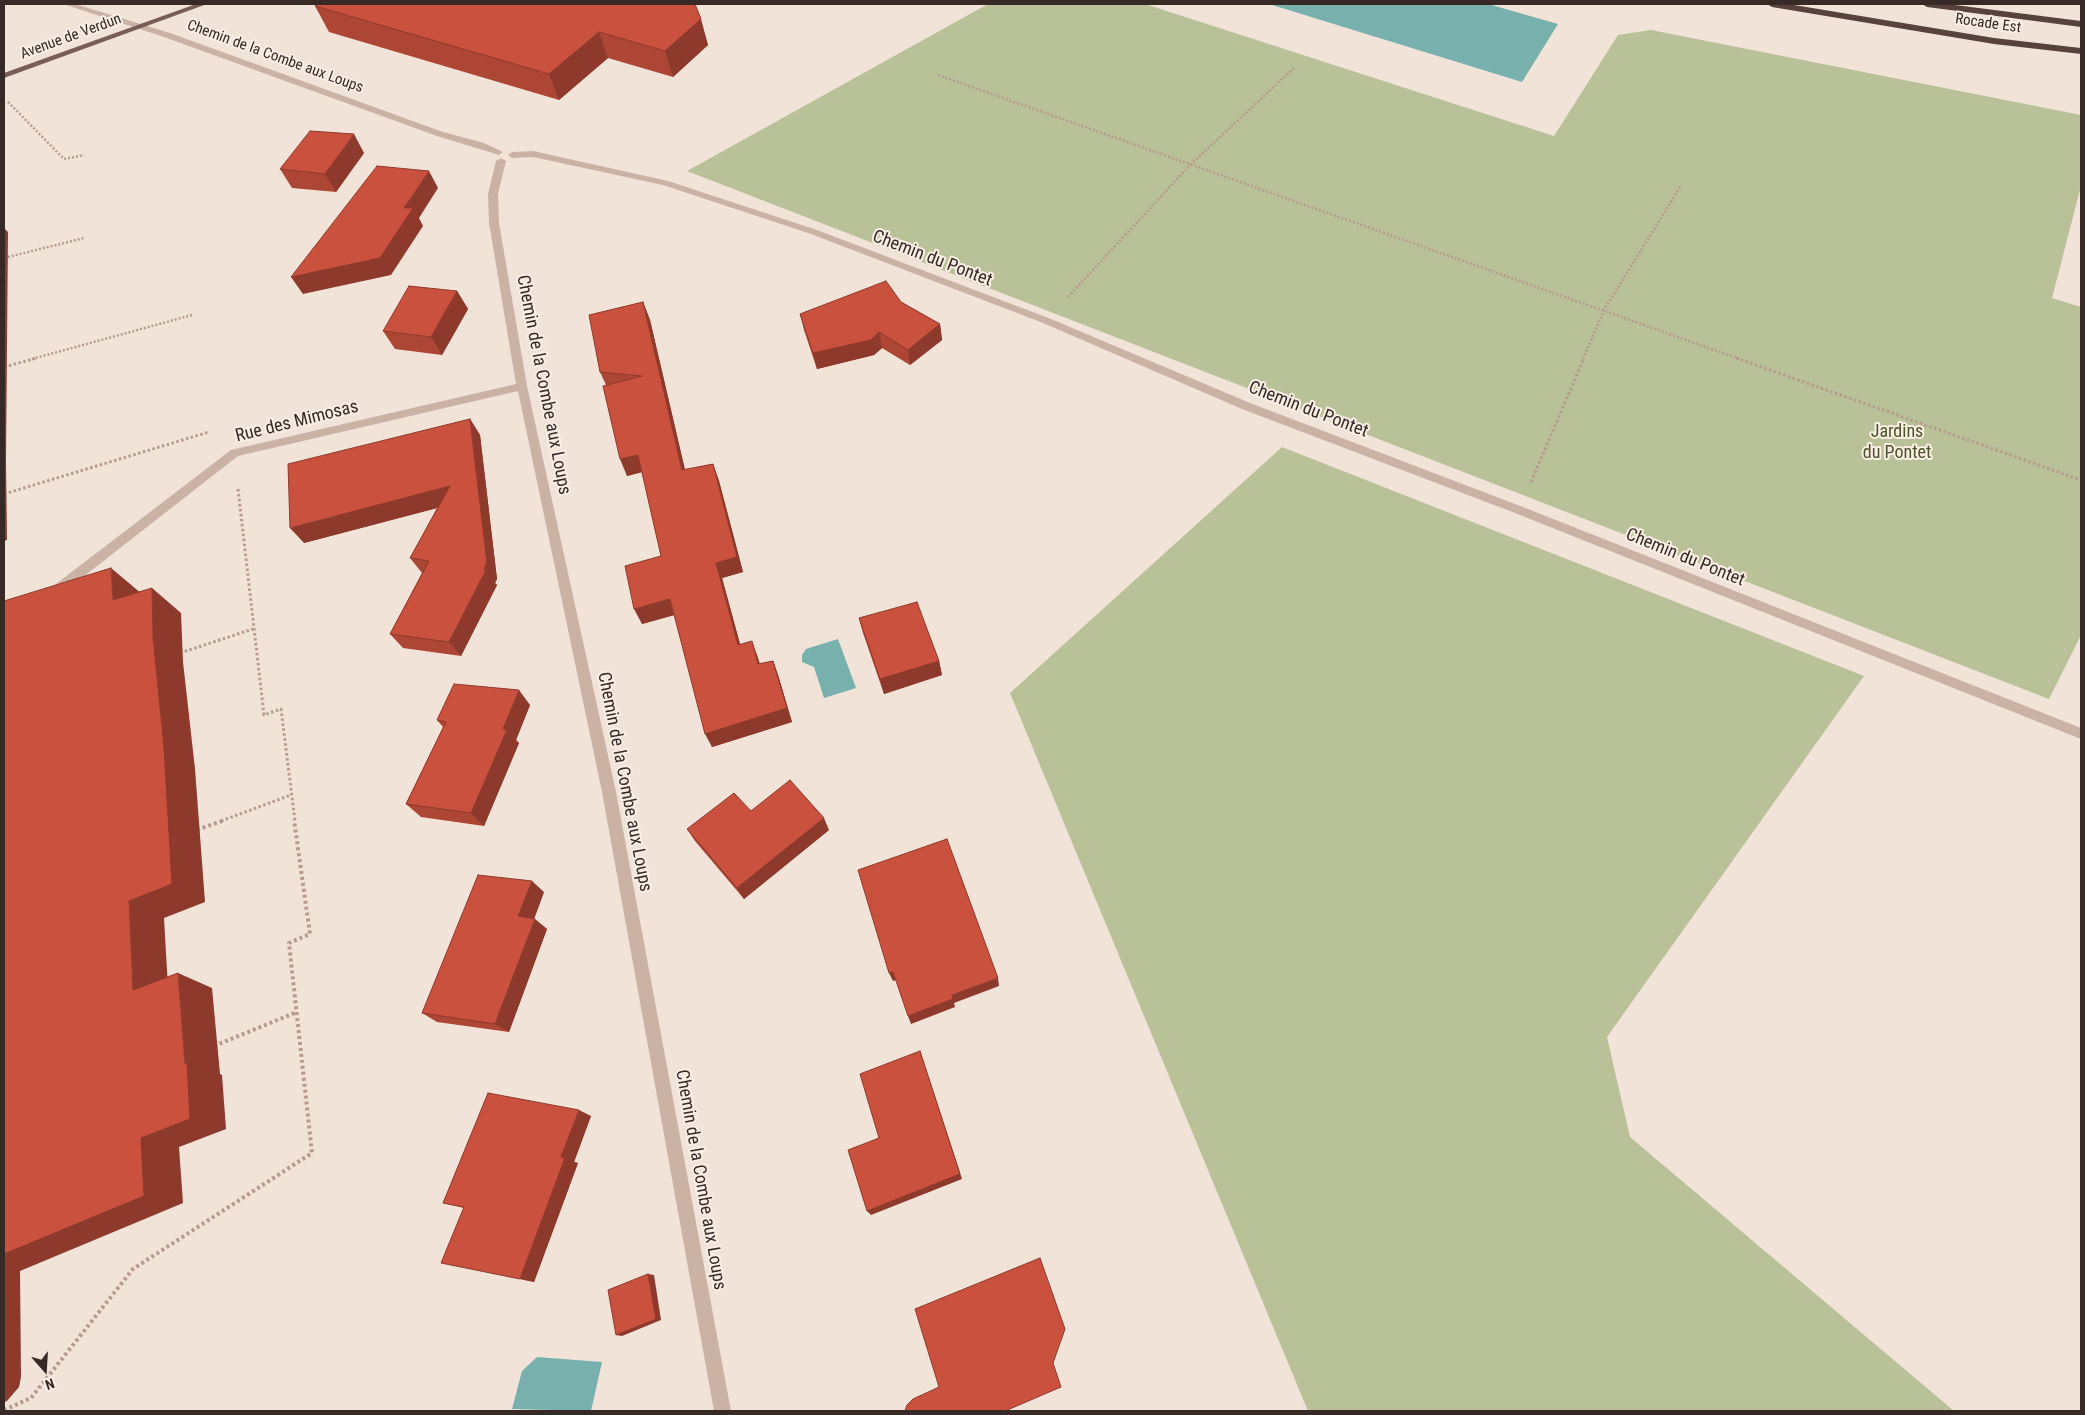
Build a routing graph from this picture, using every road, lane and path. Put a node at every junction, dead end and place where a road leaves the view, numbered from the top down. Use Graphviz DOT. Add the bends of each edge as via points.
graph roads {
  1 [pos="67,4"];
  2 [pos="203,4"];
  3 [pos="1772,4"];
  4 [pos="1927,4"];
  5 [pos="2081,24"];
  6 [pos="141,26"];
  7 [pos="2081,51"];
  8 [pos="1294,68"];
  9 [pos="938,75"];
  10 [pos="4,76"];
  11 [pos="4,98"];
  12 [pos="84,155"];
  13 [pos="500,156"];
  14 [pos="1191,164"];
  15 [pos="1680,187"];
  16 [pos="84,238"];
  17 [pos="4,258"];
  18 [pos="1604,310"];
  19 [pos="192,315"];
  20 [pos="1047,321"];
  21 [pos="4,367"];
  22 [pos="522,386"];
  23 [pos="210,432"];
  24 [pos="235,453"];
  25 [pos="2081,480"];
  26 [pos="4,494"];
  27 [pos="1519,510"];
  28 [pos="45,593"];
  29 [pos="253,629"];
  30 [pos="171,656"];
  31 [pos="2081,734"];
  32 [pos="291,795"];
  33 [pos="189,833"];
  34 [pos="297,1012"];
  35 [pos="207,1048"];
  36 [pos="4,1410"];
  37 [pos="724,1411"];
  1 -- 6 [label="street, Chemin de la Combe aux Loups"];
  2 -- 6 [label="main road, Avenue de Verdun"];
  3 -- 7 [label="highway, Rocade Est" via="1994,41"];
  4 -- 5 [label="highway, Rocade Est"];
  6 -- 10 [label="main road, Avenue de Verdun"];
  6 -- 13 [label="street, Chemin de la Combe aux Loups" via="440,134 482,144"];
  8 -- 14 [label="path"];
  9 -- 14 [label="path"];
  11 -- 12 [label="path" via="64,159"];
  13 -- 20 [label="street, Chemin du Pontet" via="506,160 512,155 533,154 665,183 814,232"];
  13 -- 22 [label="street, Chemin de la Combe aux Loups" via="493,194 494,222"];
  14 -- 18 [label="path"];
  14 -- 20 [label="path"];
  15 -- 18 [label="path"];
  16 -- 17 [label="path"];
  18 -- 25 [label="path"];
  18 -- 27 [label="path"];
  19 -- 21 [label="path"];
  20 -- 27 [label="street, Chemin du Pontet" via="1246,406"];
  22 -- 24 [label="street, Rue des Mimosas"];
  22 -- 37 [label="street, Chemin de la Combe aux Loups" via="609,792"];
  23 -- 26 [label="path"];
  24 -- 28 [label="street, Rue des Mimosas" via="61,588"];
  24 -- 29 [label="path"];
  27 -- 31 [label="street, Chemin du Pontet"];
  29 -- 30 [label="path"];
  29 -- 32 [label="path" via="264,715 281,709"];
  32 -- 33 [label="path"];
  32 -- 34 [label="path" via="310,934 289,943"];
  34 -- 35 [label="path"];
  34 -- 36 [label="path" via="312,1153 133,1269 31,1398"];
}
